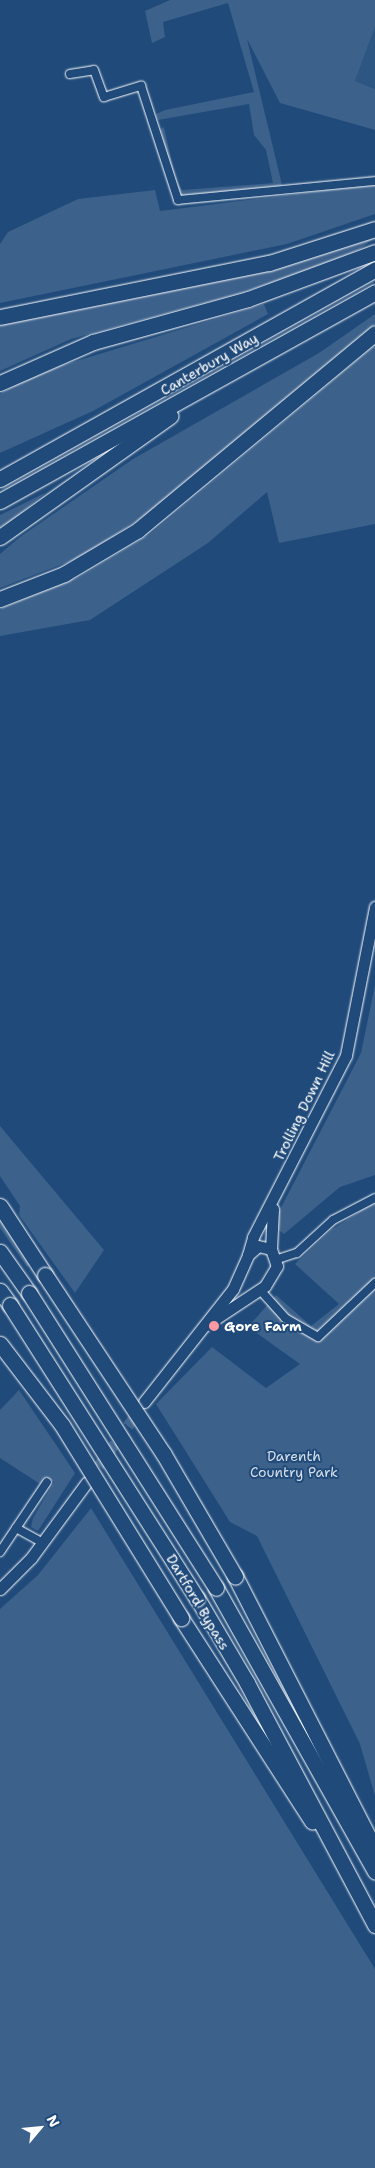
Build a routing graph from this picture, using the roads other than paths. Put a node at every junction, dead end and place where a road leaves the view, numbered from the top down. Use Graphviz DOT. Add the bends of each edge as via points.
graph roads {
  1 [pos="70,74"];
  2 [pos="375,181"];
  3 [pos="375,229"];
  4 [pos="375,252"];
  5 [pos="375,269"];
  6 [pos="375,292"];
  7 [pos="0,317"];
  8 [pos="375,333"];
  9 [pos="0,383"];
  10 [pos="194,396"];
  11 [pos="42,457"];
  12 [pos="0,471"];
  13 [pos="0,479"];
  14 [pos="0,501"];
  15 [pos="0,537"];
  16 [pos="0,599"];
  17 [pos="375,907"];
  18 [pos="375,1198"];
  19 [pos="275,1199"];
  20 [pos="0,1206"];
  21 [pos="271,1249"];
  22 [pos="0,1252"];
  23 [pos="248,1255"];
  24 [pos="278,1259"];
  25 [pos="238,1280"];
  26 [pos="375,1282"];
  27 [pos="0,1291"];
  28 [pos="257,1291"];
  29 [pos="206,1325"];
  30 [pos="0,1344"];
  31 [pos="144,1402"];
  32 [pos="47,1482"];
  33 [pos="87,1482"];
  34 [pos="16,1528"];
  35 [pos="43,1543"];
  36 [pos="0,1552"];
  37 [pos="0,1589"];
  38 [pos="375,1850"];
  39 [pos="338,1856"];
  40 [pos="375,1871"];
  41 [pos="375,1925"];
  1 -- 2 [label="street" via="94,70 104,96 141,86 178,200"];
  3 -- 7 [label="highway" via="269,263"];
  4 -- 9 [label="highway" via="248,299 93,342"];
  5 -- 11 [label="highway, Canterbury Way"];
  6 -- 10 [label="highway, Canterbury Way"];
  8 -- 16 [label="highway" via="138,530 64,574"];
  10 -- 14 [label="highway"];
  10 -- 15 [label="highway" via="145,438"];
  11 -- 12 [label="highway"];
  11 -- 13 [label="highway"];
  17 -- 19 [label="main road, Trolling Down Hill" via="346,1055"];
  18 -- 24 [label="street" via="333,1220 297,1253"];
  19 -- 21 [label="main road, Trolling Down Hill"];
  19 -- 23 [label="main road, Trolling Down Hill"];
  20 -- 38 [label="highway, bridge" via="158,1445 235,1576"];
  21 -- 23 [label="main road" via="258,1246"];
  21 -- 24 [label="main road"];
  22 -- 40 [label="highway, Dartford Bypass, bridge" via="216,1588"];
  23 -- 25 [label="main road, Trolling Down Hill"];
  24 -- 28 [label="main road"];
  25 -- 28 [label="main road"];
  25 -- 29 [label="main road, Trolling Down Hill"];
  26 -- 28 [label="street" via="318,1337 285,1318"];
  27 -- 39 [label="highway, Dartford Bypass, bridge" via="197,1598 247,1683"];
  28 -- 29 [label="main road"];
  29 -- 31 [label="main road"];
  30 -- 39 [label="highway, bridge" via="62,1425 286,1786"];
  32 -- 34 [label="street"];
  33 -- 35 [label="main road"];
  34 -- 35 [label="street"];
  34 -- 36 [label="street"];
  35 -- 37 [label="main road"];
  39 -- 41 [label="highway, Dartford Bypass"];
}
